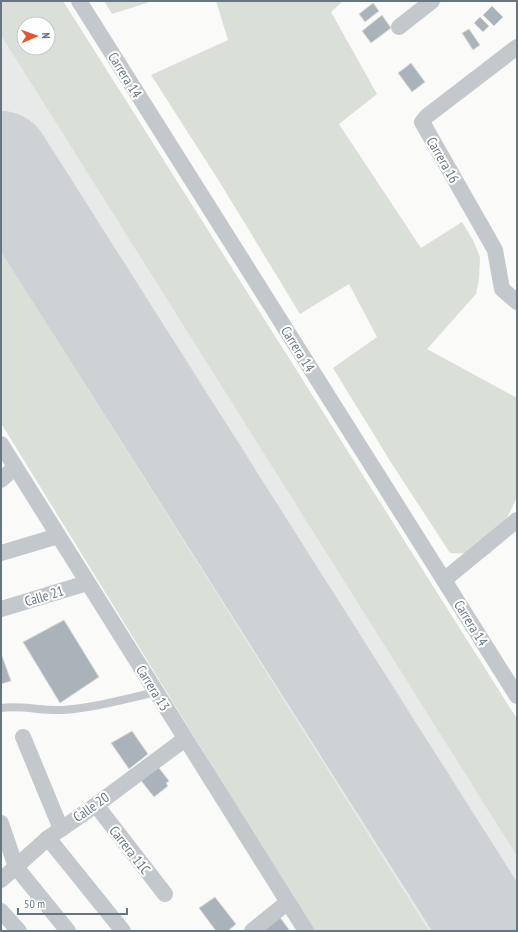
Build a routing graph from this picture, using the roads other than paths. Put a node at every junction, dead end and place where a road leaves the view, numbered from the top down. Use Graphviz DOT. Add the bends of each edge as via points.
graph roads {
  1 [pos="79,1"];
  2 [pos="432,1"];
  3 [pos="399,27"];
  4 [pos="517,47"];
  5 [pos="517,302"];
  6 [pos="1,444"];
  7 [pos="15,467"];
  8 [pos="1,480"];
  9 [pos="517,520"];
  10 [pos="58,536"];
  11 [pos="1,553"];
  12 [pos="444,580"];
  13 [pos="87,583"];
  14 [pos="1,609"];
  15 [pos="156,692"];
  16 [pos="517,696"];
  17 [pos="1,708"];
  18 [pos="23,737"];
  19 [pos="186,739"];
  20 [pos="96,805"];
  21 [pos="1,823"];
  22 [pos="54,833"];
  23 [pos="16,867"];
  24 [pos="1,880"];
  25 [pos="165,894"];
  26 [pos="288,902"];
  27 [pos="1,911"];
  28 [pos="19,931"];
  29 [pos="68,931"];
  30 [pos="123,931"];
  31 [pos="252,931"];
  32 [pos="306,931"];
  1 -- 12 [label="street, Carrera 14"];
  2 -- 3 [label="street"];
  4 -- 5 [label="street, Carrera 16" via="422,122 495,250 502,289"];
  6 -- 7 [label="street, Carrera 13"];
  7 -- 8 [label="street"];
  7 -- 10 [label="street, Carrera 13"];
  9 -- 12 [label="street"];
  10 -- 11 [label="street"];
  10 -- 13 [label="street, Carrera 13"];
  12 -- 16 [label="street, Carrera 14"];
  13 -- 14 [label="street, Calle 21"];
  13 -- 15 [label="street, Carrera 13"];
  15 -- 17 [label="lane" via="97,706 61,710 15,706"];
  15 -- 19 [label="street, Carrera 13"];
  18 -- 22 [label="street"];
  19 -- 20 [label="street, Calle 20"];
  19 -- 26 [label="street, Carrera 13"];
  20 -- 22 [label="street, Calle 20"];
  20 -- 25 [label="street, Carrera 11C"];
  21 -- 23 [label="street"];
  22 -- 23 [label="street, Calle 20"];
  22 -- 30 [label="street"];
  23 -- 24 [label="street, Calle 20"];
  23 -- 29 [label="street"];
  26 -- 31 [label="street"];
  26 -- 32 [label="street, Carrera 13"];
  27 -- 28 [label="street"];
}
